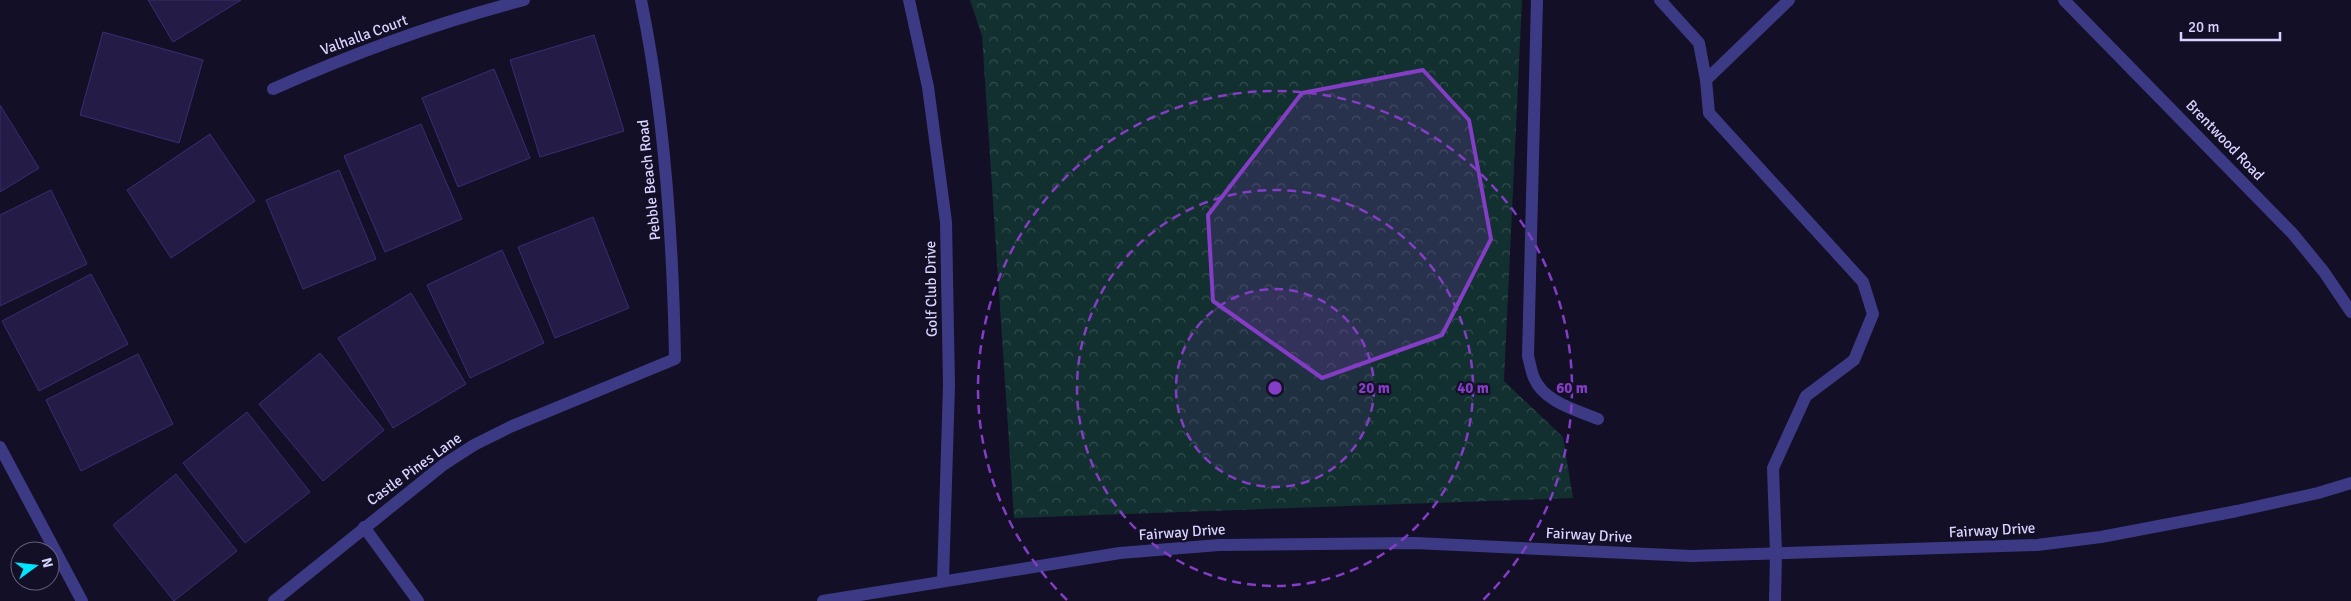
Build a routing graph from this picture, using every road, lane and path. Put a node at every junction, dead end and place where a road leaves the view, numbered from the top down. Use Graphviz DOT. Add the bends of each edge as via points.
graph roads {
  1 [pos="524,0"];
  2 [pos="641,0"];
  3 [pos="909,0"];
  4 [pos="1537,0"];
  5 [pos="1660,0"];
  6 [pos="1789,0"];
  7 [pos="2064,0"];
  8 [pos="1706,80"];
  9 [pos="274,89"];
  10 [pos="2351,312"];
  11 [pos="675,359"];
  12 [pos="1598,419"];
  13 [pos="0,446"];
  14 [pos="2351,483"];
  15 [pos="364,527"];
  16 [pos="1776,554"];
  17 [pos="943,580"];
  18 [pos="82,601"];
  19 [pos="274,601"];
  20 [pos="418,601"];
  21 [pos="823,601"];
  22 [pos="1775,601"];
  1 -- 9 [label="street, Valhalla Court" via="324,66"];
  2 -- 11 [label="street, Pebble Beach Road" via="653,59 673,262"];
  3 -- 17 [label="street, Golf Club Drive" via="928,87 946,222 949,385"];
  4 -- 12 [label="street" via="1528,356 1534,379 1546,395"];
  5 -- 8 [label="street" via="1699,43"];
  6 -- 8 [label="street"];
  7 -- 10 [label="street, Brentwood Road" via="2293,234"];
  8 -- 16 [label="street" via="1709,113 1864,282 1873,314 1854,360 1806,396 1773,468"];
  11 -- 15 [label="street, Castle Pines Lane" via="474,445"];
  13 -- 18 [label="street"];
  14 -- 16 [label="street, Fairway Drive" via="2237,511 2101,537 2037,545"];
  15 -- 19 [label="street, Castle Pines Lane"];
  15 -- 20 [label="street"];
  16 -- 17 [label="street, Fairway Drive" via="1691,556 1415,543 1219,544 1120,553"];
  16 -- 22 [label="street"];
  17 -- 21 [label="street, Fairway Drive"];
}
